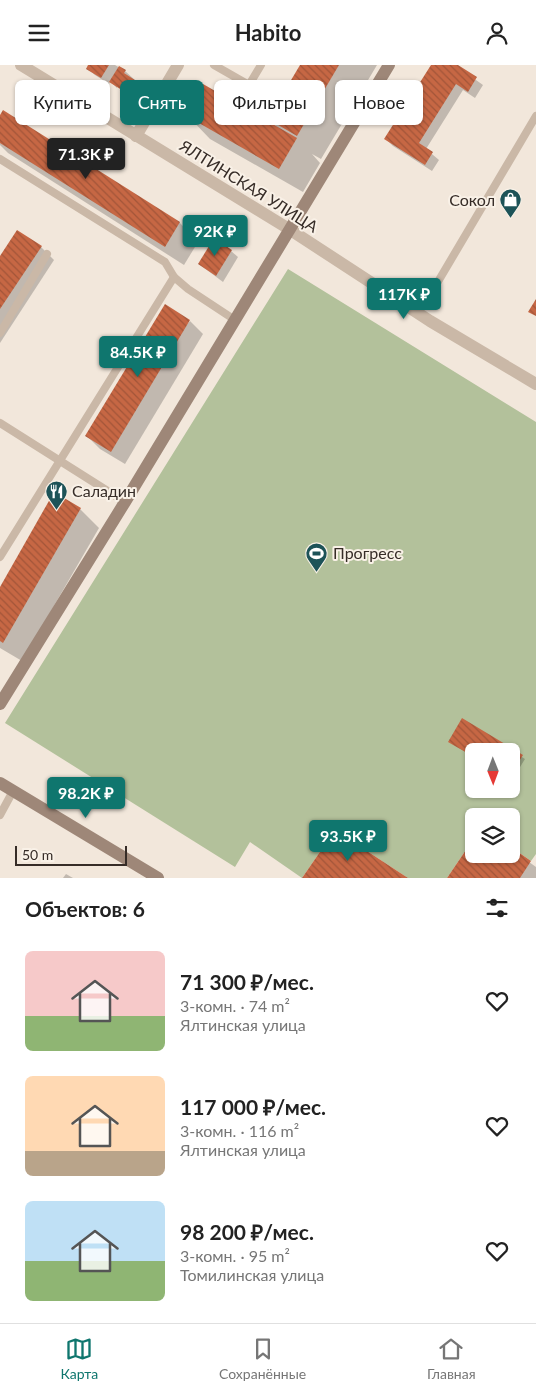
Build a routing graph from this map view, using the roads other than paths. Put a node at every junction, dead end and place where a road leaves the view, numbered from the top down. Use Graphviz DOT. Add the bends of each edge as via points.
graph roads {
  1 [pos="20,65"];
  2 [pos="178,65"];
  3 [pos="214,65"];
  4 [pos="261,65"];
  5 [pos="389,65"];
  6 [pos="536,116"];
  7 [pos="136,136"];
  8 [pos="0,159"];
  9 [pos="289,229"];
  10 [pos="47,253"];
  11 [pos="174,277"];
  12 [pos="436,285"];
  13 [pos="235,320"];
  14 [pos="0,333"];
  15 [pos="536,384"];
  16 [pos="0,423"];
  17 [pos="60,461"];
  18 [pos="125,502"];
  19 [pos="0,557"];
  20 [pos="0,703"];
  21 [pos="0,783"];
  22 [pos="13,791"];
  23 [pos="0,815"];
  24 [pos="158,878"];
  1 -- 7 [label="street, ЯЛТИНСКАЯ УЛИЦА"];
  2 -- 7 [label="street"];
  3 -- 4 [label="lane" via="249,85"];
  5 -- 9 [label="street"];
  6 -- 12 [label="lane"];
  7 -- 9 [label="street, ЯЛТИНСКАЯ УЛИЦА"];
  8 -- 11 [label="lane" via="165,263"];
  9 -- 13 [label="street"];
  9 -- 15 [label="street, ЯЛТИНСКАЯ УЛИЦА" via="430,321"];
  10 -- 14 [label="lane"];
  11 -- 13 [label="lane"];
  11 -- 17 [label="lane"];
  13 -- 18 [label="street"];
  16 -- 17 [label="lane"];
  17 -- 18 [label="lane"];
  17 -- 19 [label="lane"];
  18 -- 20 [label="street"];
  21 -- 22 [label="street"];
  22 -- 23 [label="lane"];
  22 -- 24 [label="street"];
}
